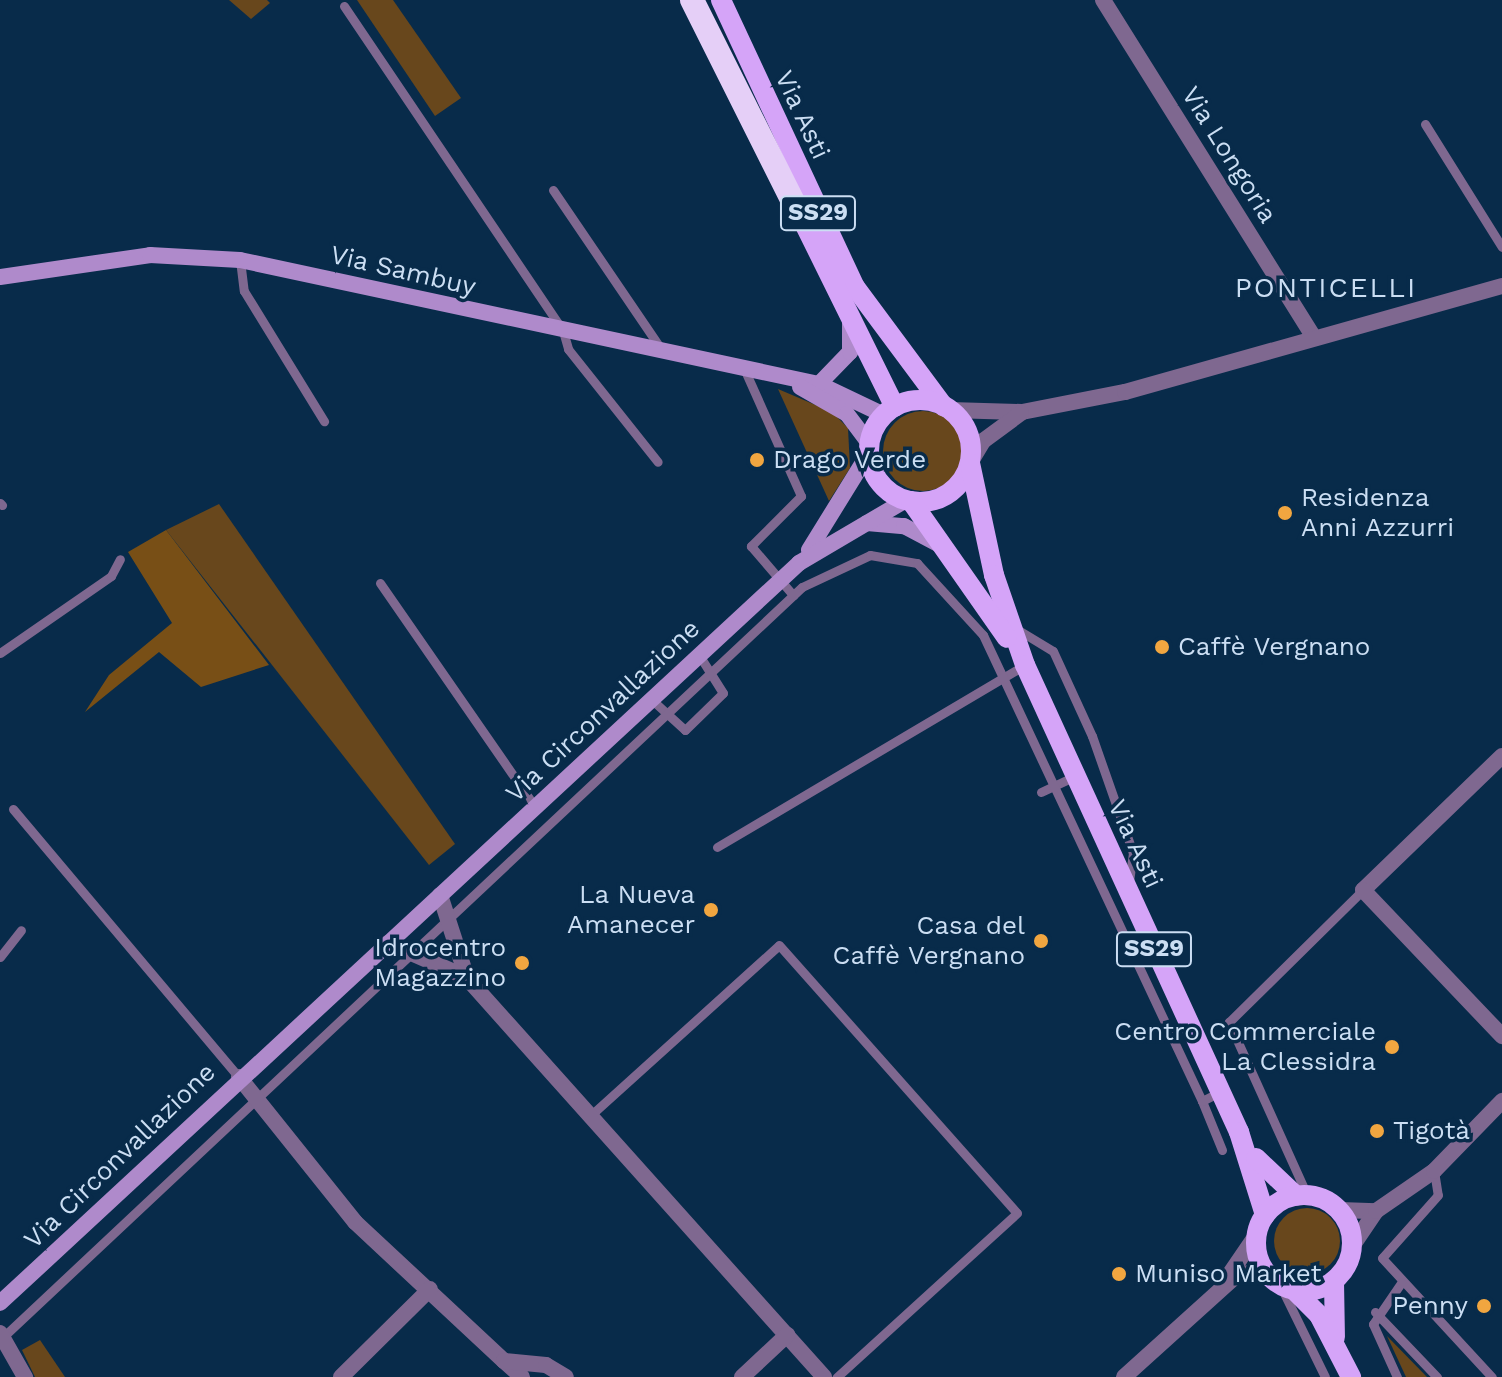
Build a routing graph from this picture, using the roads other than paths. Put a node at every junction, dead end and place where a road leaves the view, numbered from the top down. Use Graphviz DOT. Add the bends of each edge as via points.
graph roads {
  1 [pos="692,0"];
  2 [pos="704,0"];
  3 [pos="721,0"];
  4 [pos="1103,0"];
  5 [pos="344,6"];
  6 [pos="1425,124"];
  7 [pos="553,190"];
  8 [pos="800,216"];
  9 [pos="1502,247"];
  10 [pos="240,260"];
  11 [pos="0,277"];
  12 [pos="1502,286"];
  13 [pos="850,323"];
  14 [pos="563,331"];
  15 [pos="1313,336"];
  16 [pos="665,355"];
  17 [pos="746,373"];
  18 [pos="791,382"];
  19 [pos="819,384"];
  20 [pos="947,408"];
  21 [pos="890,411"];
  22 [pos="1022,412"];
  23 [pos="324,421"];
  24 [pos="870,448"];
  25 [pos="658,462"];
  26 [pos="970,463"];
  27 [pos="908,501"];
  28 [pos="862,523"];
  29 [pos="942,547"];
  30 [pos="120,559"];
  31 [pos="799,563"];
  32 [pos="780,580"];
  33 [pos="380,583"];
  34 [pos="793,595"];
  35 [pos="1011,626"];
  36 [pos="0,653"];
  37 [pos="699,655"];
  38 [pos="1025,665"];
  39 [pos="711,670"];
  40 [pos="1007,676"];
  41 [pos="651,699"];
  42 [pos="664,713"];
  43 [pos="1502,756"];
  44 [pos="1066,780"];
  45 [pos="1041,792"];
  46 [pos="535,807"];
  47 [pos="13,809"];
  48 [pos="717,847"];
  49 [pos="1363,890"];
  50 [pos="1128,891"];
  51 [pos="440,895"];
  52 [pos="444,919"];
  53 [pos="21,930"];
  54 [pos="388,943"];
  55 [pos="414,949"];
  56 [pos="0,957"];
  57 [pos="466,977"];
  58 [pos="1172,1012"];
  59 [pos="1502,1036"];
  60 [pos="239,1077"];
  61 [pos="253,1095"];
  62 [pos="1211,1096"];
  63 [pos="1502,1101"];
  64 [pos="591,1115"];
  65 [pos="1239,1132"];
  66 [pos="1222,1150"];
  67 [pos="1434,1171"];
  68 [pos="1302,1196"];
  69 [pos="1340,1210"];
  70 [pos="1376,1211"];
  71 [pos="1261,1224"];
  72 [pos="1353,1245"];
  73 [pos="1280,1282"];
  74 [pos="1334,1282"];
  75 [pos="1401,1283"];
  76 [pos="1222,1286"];
  77 [pos="430,1289"];
  78 [pos="0,1303"];
  79 [pos="1375,1312"];
  80 [pos="2,1335"];
  81 [pos="787,1335"];
  82 [pos="1336,1345"];
  83 [pos="504,1361"];
  84 [pos="535,1371"];
  85 [pos="25,1377"];
  86 [pos="341,1377"];
  87 [pos="522,1377"];
  88 [pos="566,1377"];
  89 [pos="742,1377"];
  90 [pos="824,1377"];
  91 [pos="837,1377"];
  92 [pos="1124,1377"];
  93 [pos="1325,1377"];
  94 [pos="1351,1377"];
  95 [pos="1397,1377"];
  96 [pos="1437,1377"];
  97 [pos="1492,1377"];
  1 -- 8 [label="highway"];
  2 -- 8 [label="main road, Via Asti / SS29"];
  3 -- 20 [label="main road, Via Asti / SS29" via="855,287"];
  4 -- 15 [label="street, Via Longoria"];
  5 -- 14 [label="lane"];
  6 -- 9 [label="lane"];
  7 -- 16 [label="lane"];
  8 -- 13 [label="main road, Via Asti / SS29"];
  10 -- 11 [label="main road, Via Sambuy" via="150,255"];
  10 -- 14 [label="main road, Via Sambuy"];
  10 -- 23 [label="lane" via="244,291"];
  12 -- 15 [label="street"];
  13 -- 19 [label="main road" via="850,352"];
  13 -- 21 [label="main road, Via Asti / SS29"];
  14 -- 16 [label="main road, Via Sambuy"];
  14 -- 25 [label="lane" via="568,349"];
  15 -- 22 [label="street" via="1125,392"];
  16 -- 17 [label="main road, Via Sambuy"];
  17 -- 18 [label="main road, Via Sambuy"];
  17 -- 32 [label="lane" via="801,496 751,546"];
  18 -- 19 [label="main road, Via Sambuy"];
  18 -- 24 [label="main road, Via Sambuy" via="847,414"];
  19 -- 21 [label="main road, Via Sambuy"];
  20 -- 21 [label="main road" via="919,401"];
  20 -- 22 [label="street"];
  20 -- 26 [label="main road" via="968,434"];
  21 -- 24 [label="main road"];
  22 -- 26 [label="street" via="983,441"];
  24 -- 27 [label="main road" via="880,482"];
  24 -- 31 [label="main road, Via Circonvallazione" via="850,495"];
  26 -- 27 [label="main road" via="954,489"];
  26 -- 35 [label="main road, Via Asti / SS29"];
  27 -- 28 [label="main road, Via Circonvallazione"];
  27 -- 29 [label="main road, Via Asti / SS29"];
  28 -- 29 [label="main road" via="904,526"];
  28 -- 31 [label="main road, Via Circonvallazione"];
  29 -- 38 [label="main road, Via Asti / SS29"];
  30 -- 36 [label="lane" via="111,576"];
  31 -- 32 [label="main road, Via Circonvallazione"];
  32 -- 34 [label="lane"];
  32 -- 37 [label="main road, Via Circonvallazione"];
  33 -- 46 [label="lane"];
  34 -- 39 [label="lane"];
  34 -- 40 [label="lane" via="870,555 901,555 934,578"];
  35 -- 38 [label="main road, Via Asti / SS29"];
  35 -- 50 [label="lane" via="1053,651 1092,736 1133,853"];
  37 -- 39 [label="lane"];
  37 -- 41 [label="main road, Via Circonvallazione"];
  38 -- 40 [label="lane"];
  38 -- 44 [label="main road, Via Asti / SS29"];
  39 -- 42 [label="lane"];
  39 -- 42 [label="lane" via="723,693 685,730"];
  40 -- 44 [label="lane"];
  40 -- 48 [label="lane"];
  41 -- 42 [label="lane"];
  41 -- 46 [label="main road, Via Circonvallazione"];
  42 -- 52 [label="lane"];
  43 -- 49 [label="street"];
  44 -- 45 [label="lane"];
  44 -- 50 [label="main road, Via Asti / SS29"];
  44 -- 58 [label="lane"];
  46 -- 51 [label="main road, Via Circonvallazione"];
  47 -- 60 [label="lane"];
  49 -- 59 [label="street"];
  49 -- 68 [label="lane" via="1229,1022"];
  50 -- 58 [label="main road, Via Asti / SS29"];
  51 -- 52 [label="street"];
  51 -- 54 [label="main road, Via Circonvallazione"];
  52 -- 55 [label="lane"];
  52 -- 57 [label="street"];
  53 -- 56 [label="lane"];
  54 -- 55 [label="street"];
  54 -- 60 [label="main road, Via Circonvallazione"];
  55 -- 57 [label="street"];
  55 -- 61 [label="lane"];
  57 -- 64 [label="street"];
  58 -- 62 [label="main road, Via Asti / SS29"];
  60 -- 61 [label="street, Via Circonvallazione"];
  60 -- 78 [label="main road, Via Circonvallazione"];
  61 -- 77 [label="street, Via Circonvallazione" via="355,1222"];
  61 -- 80 [label="lane"];
  62 -- 65 [label="main road, Via Asti / SS29"];
  62 -- 66 [label="lane"];
  63 -- 67 [label="street"];
  64 -- 81 [label="street"];
  64 -- 91 [label="lane" via="779,945 1017,1213"];
  65 -- 68 [label="main road, Via Asti" via="1266,1172"];
  65 -- 71 [label="main road, Via Asti"];
  67 -- 70 [label="street"];
  67 -- 75 [label="lane" via="1438,1195 1382,1258"];
  68 -- 69 [label="main road"];
  68 -- 71 [label="main road"];
  69 -- 70 [label="street"];
  69 -- 72 [label="main road"];
  70 -- 72 [label="street"];
  71 -- 73 [label="main road"];
  71 -- 76 [label="street"];
  72 -- 74 [label="main road"];
  73 -- 74 [label="main road"];
  73 -- 76 [label="street" via="1248,1270"];
  73 -- 82 [label="main road"];
  73 -- 93 [label="lane"];
  74 -- 82 [label="main road"];
  75 -- 79 [label="lane"];
  75 -- 97 [label="lane"];
  76 -- 92 [label="street"];
  77 -- 83 [label="street, Via Circonvallazione"];
  77 -- 86 [label="street"];
  79 -- 95 [label="lane"];
  79 -- 96 [label="lane"];
  80 -- 85 [label="street"];
  81 -- 89 [label="street"];
  81 -- 90 [label="street"];
  82 -- 94 [label="main road"];
  83 -- 84 [label="street"];
  83 -- 87 [label="street, Via Circonvallazione"];
  84 -- 88 [label="street"];
}
